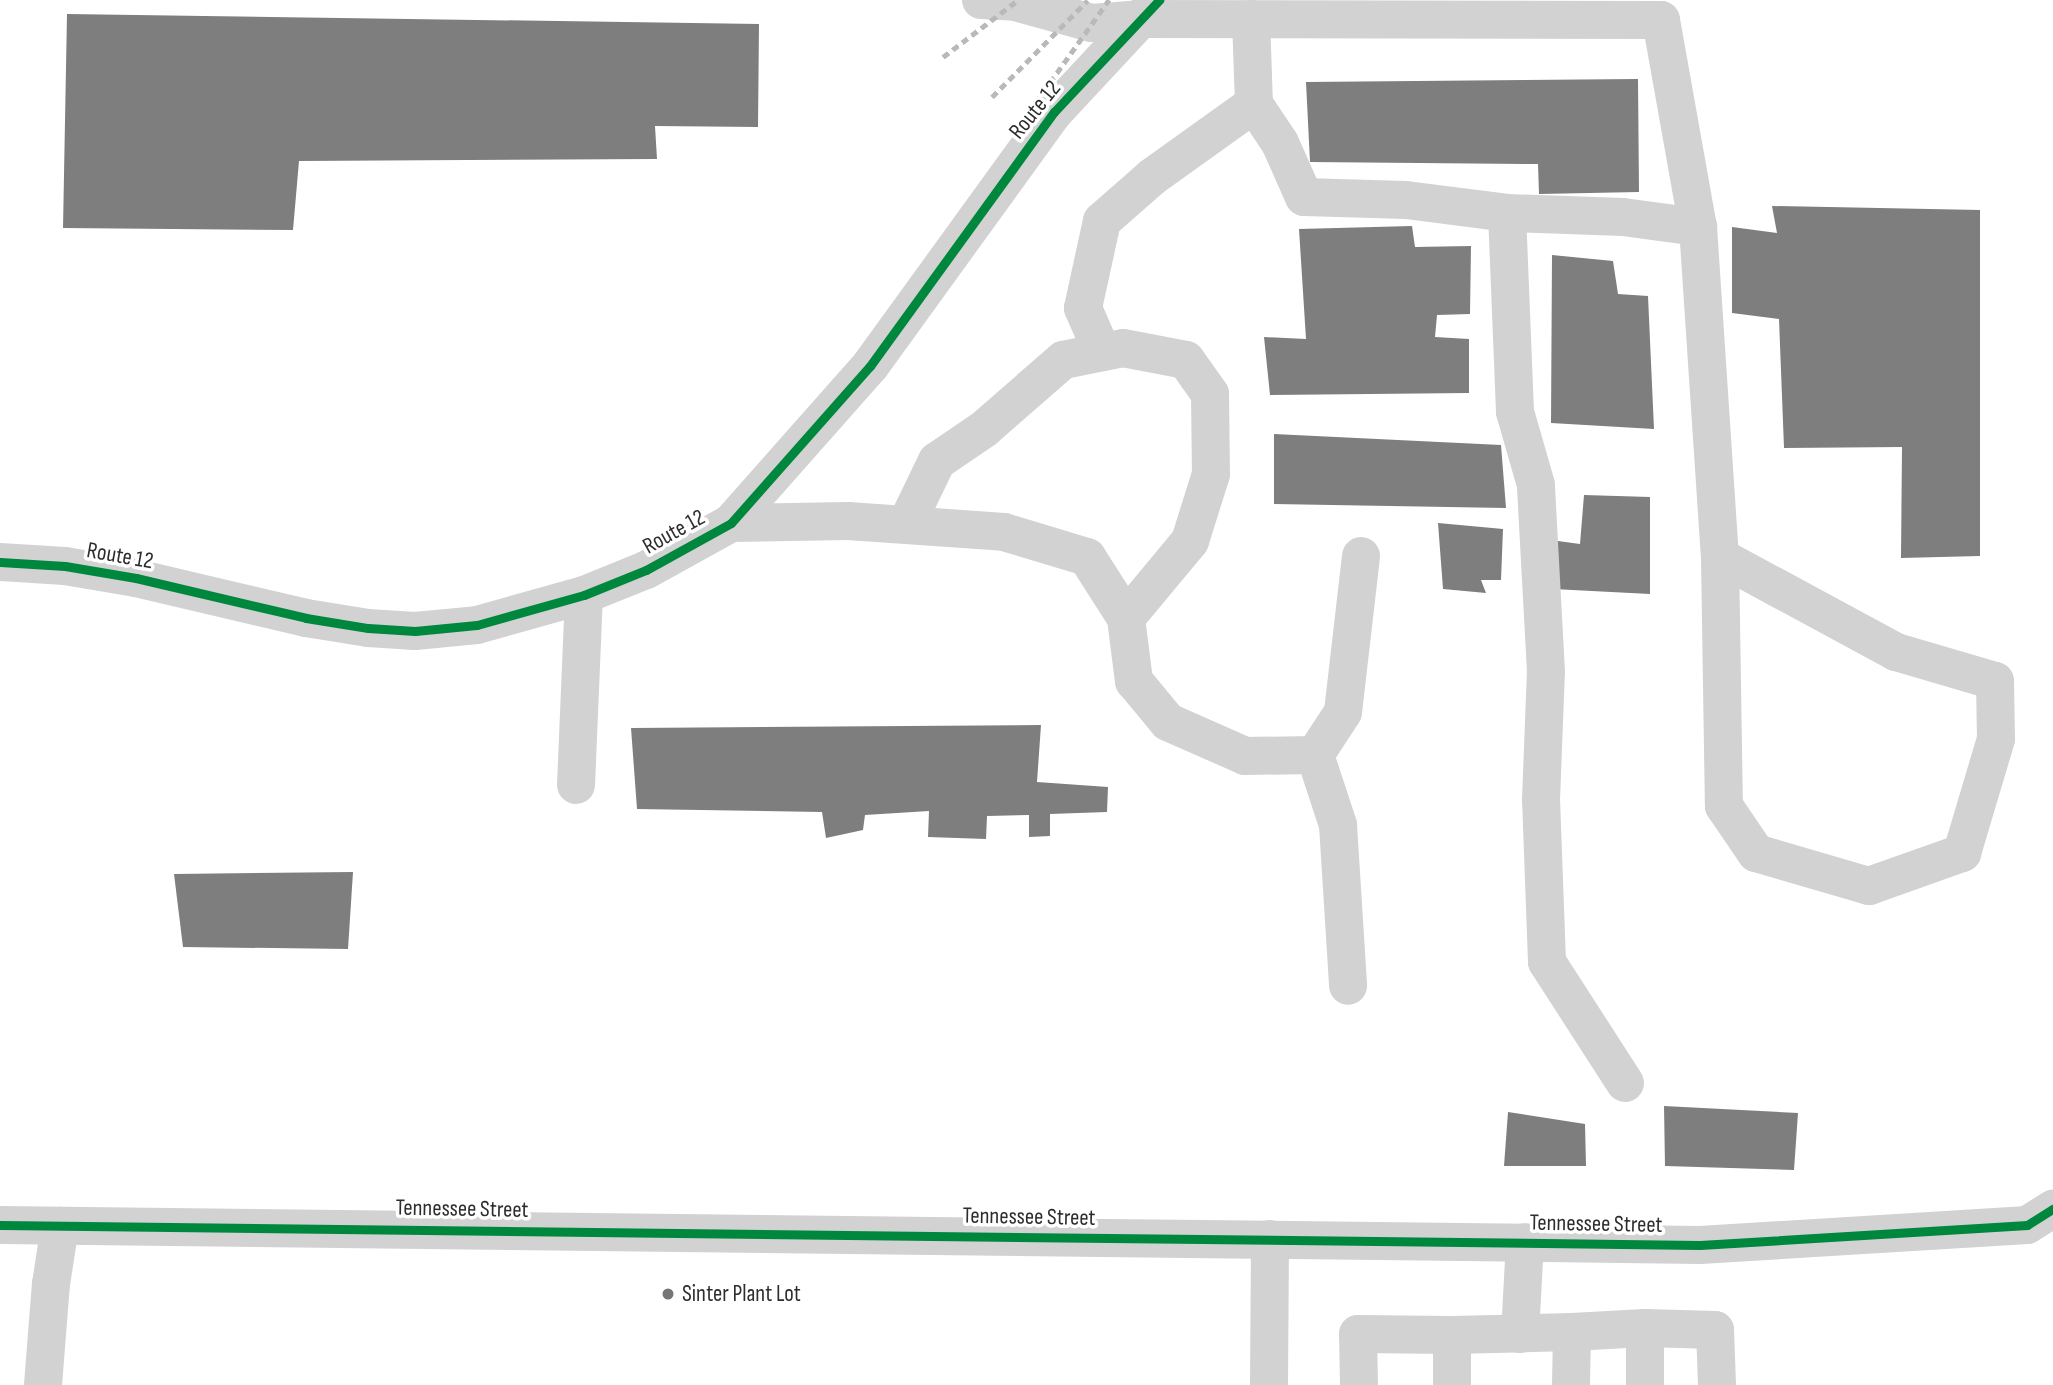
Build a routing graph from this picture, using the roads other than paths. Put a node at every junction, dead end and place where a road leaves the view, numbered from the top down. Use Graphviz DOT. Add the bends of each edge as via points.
graph roads {
  1 [pos="981,0"];
  2 [pos="1150,9"];
  3 [pos="1660,10"];
  4 [pos="1251,19"];
  5 [pos="1254,104"];
  6 [pos="1507,213"];
  7 [pos="1698,227"];
  8 [pos="1102,352"];
  9 [pos="731,523"];
  10 [pos="906,526"];
  11 [pos="1361,556"];
  12 [pos="1720,556"];
  13 [pos="0,562"];
  14 [pos="584,595"];
  15 [pos="1126,618"];
  16 [pos="1315,755"];
  17 [pos="576,785"];
  18 [pos="1348,986"];
  19 [pos="1625,1083"];
  20 [pos="2053,1209"];
  21 [pos="0,1225"];
  22 [pos="60,1226"];
  23 [pos="1270,1239"];
  24 [pos="1525,1242"];
  25 [pos="1645,1328"];
  26 [pos="1572,1332"];
  27 [pos="1520,1334"];
  28 [pos="1452,1335"];
  29 [pos="43,1385"];
  30 [pos="1269,1385"];
  31 [pos="1359,1385"];
  32 [pos="1452,1385"];
  33 [pos="1571,1385"];
  34 [pos="1646,1385"];
  35 [pos="1717,1385"];
  1 -- 2 [label="street" via="1015,2 1092,23"];
  2 -- 4 [label="street"];
  2 -- 9 [label="street, Route 12" via="1054,112 870,366"];
  3 -- 4 [label="street"];
  3 -- 7 [label="street"];
  4 -- 5 [label="street"];
  5 -- 6 [label="street" via="1280,143 1304,197 1406,200"];
  5 -- 8 [label="street" via="1152,177 1102,221 1083,308"];
  6 -- 7 [label="street" via="1623,217"];
  6 -- 19 [label="street" via="1516,412 1536,485 1546,672 1541,800 1547,962"];
  7 -- 12 [label="street"];
  8 -- 10 [label="street" via="1063,360 984,429 937,461"];
  8 -- 15 [label="street" via="1123,348 1186,360 1210,394 1211,474 1190,541"];
  9 -- 10 [label="street" via="848,521"];
  9 -- 14 [label="street, Route 12" via="646,570"];
  10 -- 15 [label="street" via="1004,532 1087,557"];
  11 -- 16 [label="street" via="1343,712"];
  12 -- 12 [label="street" via="1724,806 1756,853 1869,886 1962,853 1996,739 1995,681 1896,652"];
  13 -- 14 [label="street, Route 12" via="89,570 306,618 415,631 477,625"];
  14 -- 17 [label="street"];
  15 -- 16 [label="street" via="1134,681 1168,722 1245,756"];
  16 -- 18 [label="street" via="1338,825"];
  20 -- 24 [label="street, Tennessee Street" via="2028,1225 1700,1245"];
  21 -- 22 [label="street, Tennessee Street"];
  22 -- 23 [label="street, Tennessee Street"];
  22 -- 29 [label="street"];
  23 -- 24 [label="street, Tennessee Street"];
  23 -- 30 [label="street"];
  24 -- 27 [label="street"];
  25 -- 26 [label="street"];
  25 -- 34 [label="street"];
  25 -- 35 [label="street" via="1715,1330"];
  26 -- 27 [label="street"];
  26 -- 33 [label="street"];
  27 -- 28 [label="street"];
  28 -- 31 [label="street" via="1358,1334"];
  28 -- 32 [label="street"];
}
